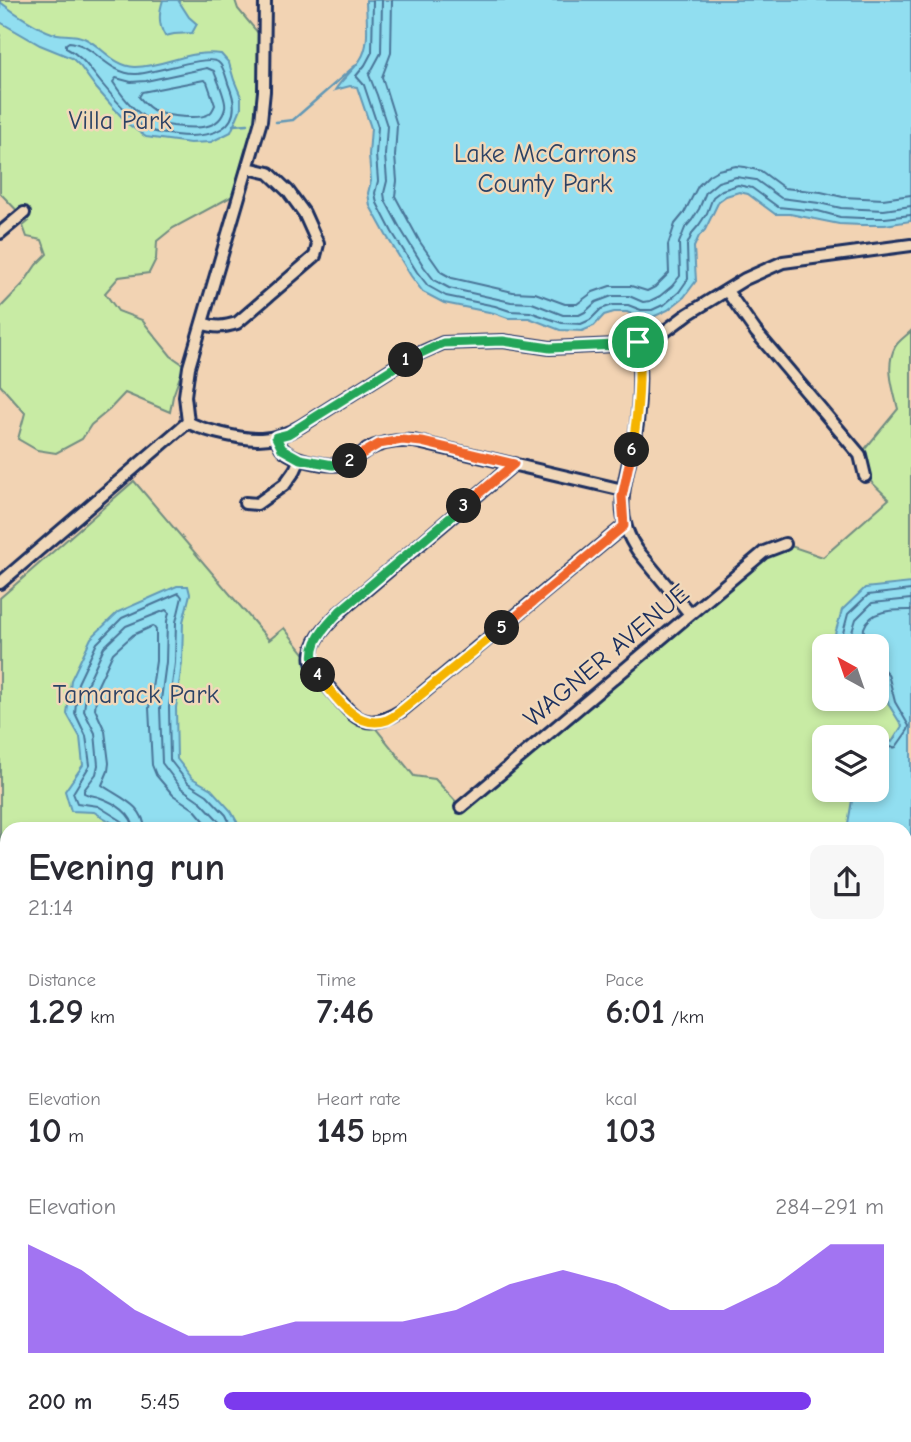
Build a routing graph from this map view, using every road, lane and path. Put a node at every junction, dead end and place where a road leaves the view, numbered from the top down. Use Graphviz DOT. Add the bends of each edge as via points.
graph roads {
  1 [pos="265,0"];
  2 [pos="248,168"];
  3 [pos="24,213"];
  4 [pos="0,233"];
  5 [pos="911,245"];
  6 [pos="727,291"];
  7 [pos="202,323"];
  8 [pos="638,342"];
  9 [pos="188,422"];
  10 [pos="276,437"];
  11 [pos="300,459"];
  12 [pos="514,464"];
  13 [pos="865,476"];
  14 [pos="623,490"];
  15 [pos="245,503"];
  16 [pos="624,526"];
  17 [pos="785,544"];
  18 [pos="0,583"];
  19 [pos="690,614"];
  20 [pos="461,807"];
  1 -- 2 [label="street" via="263,110"];
  2 -- 7 [label="street"];
  2 -- 7 [label="street" via="269,173 288,191 318,244 315,256 237,323 224,327"];
  3 -- 4 [label="street"];
  5 -- 6 [label="street" via="783,262"];
  6 -- 8 [label="street" via="664,332"];
  6 -- 13 [label="street" via="860,455"];
  7 -- 9 [label="street" via="186,383"];
  8 -- 10 [label="street" via="550,348 503,341 443,343 409,358 288,434"];
  8 -- 14 [label="street" via="636,426"];
  9 -- 10 [label="street" via="241,439"];
  9 -- 18 [label="street"];
  10 -- 11 [label="street" via="282,449"];
  11 -- 12 [label="street" via="342,464 379,444 402,440"];
  11 -- 15 [label="street" via="285,484 257,504"];
  12 -- 14 [label="street"];
  12 -- 16 [label="street" via="340,611 317,638 312,662 318,676 352,714 373,722 401,711"];
  14 -- 16 [label="street"];
  16 -- 19 [label="street" via="638,551"];
  17 -- 19 [label="street, WAGNER AVENUE" via="764,552"];
  19 -- 20 [label="street, WAGNER AVENUE"];
}
